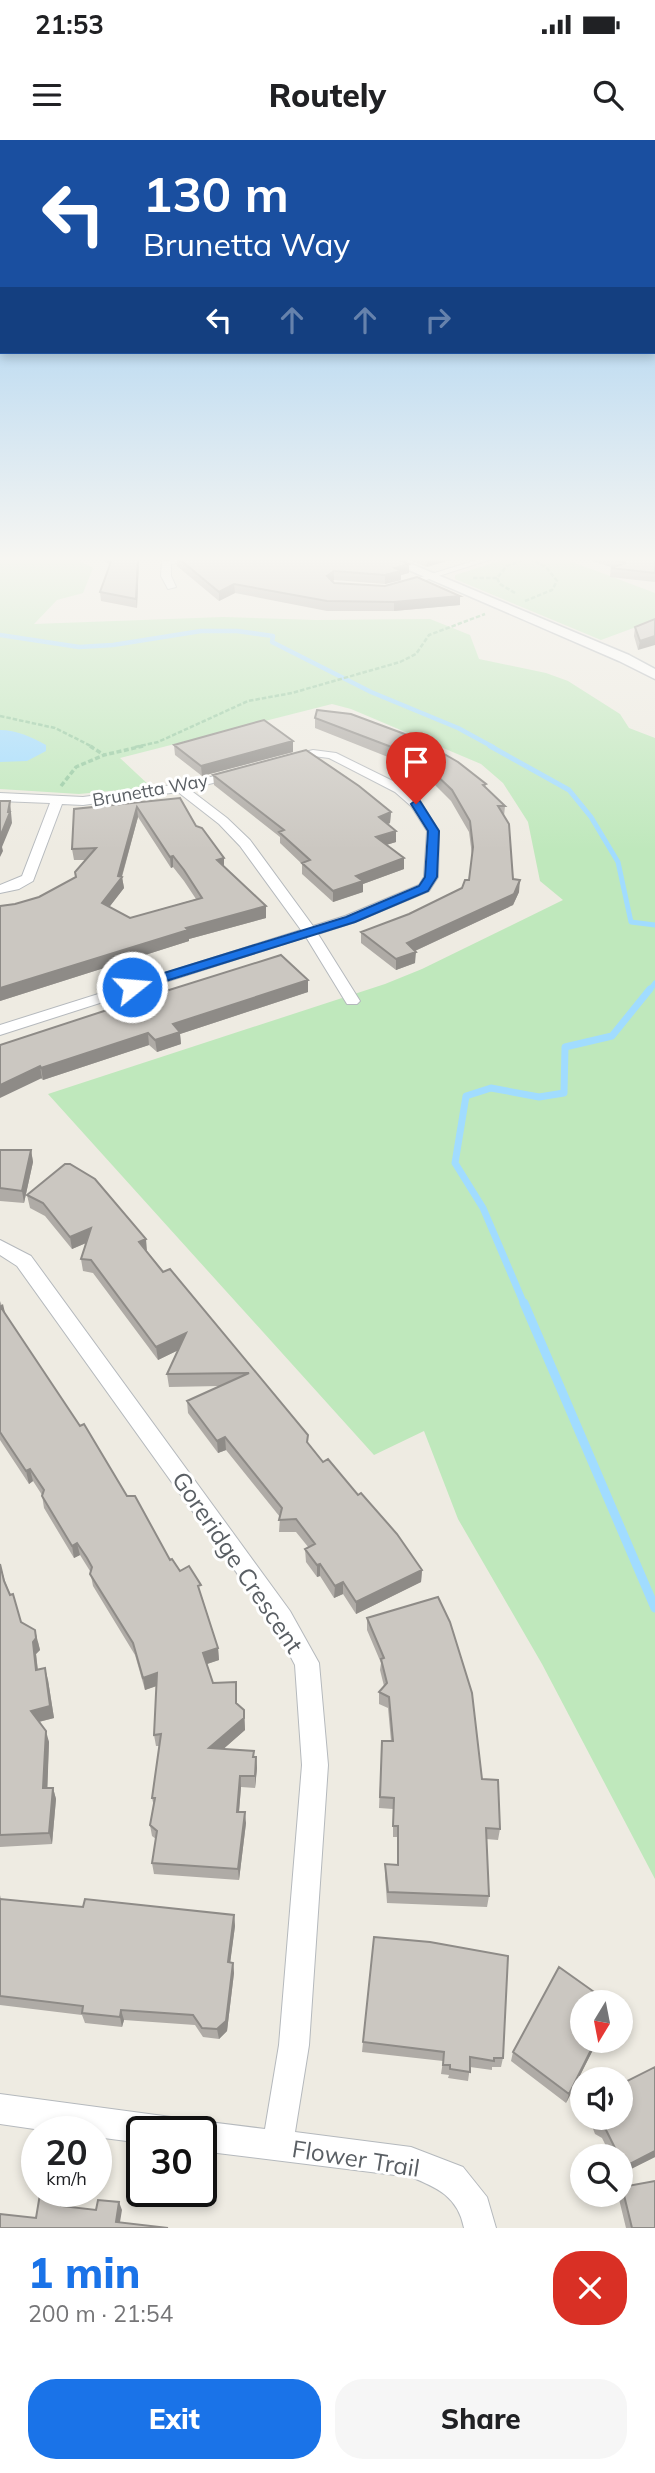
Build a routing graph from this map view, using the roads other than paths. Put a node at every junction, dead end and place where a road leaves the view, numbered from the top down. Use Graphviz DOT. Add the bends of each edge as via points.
graph roads {
  1 [pos="617,655"];
  2 [pos="653,671"];
  3 [pos="278,760"];
  4 [pos="254,768"];
  5 [pos="180,788"];
  6 [pos="0,797"];
  7 [pos="57,800"];
  8 [pos="0,889"];
  9 [pos="310,932"];
  10 [pos="352,1002"];
  11 [pos="0,1030"];
  12 [pos="0,1247"];
  13 [pos="0,2109"];
  14 [pos="126,2126"];
  15 [pos="217,2138"];
  16 [pos="277,2146"];
  17 [pos="480,2228"];
  1 -- 2 [label="street"];
  3 -- 9 [label="street" via="313,753 354,764 399,789 416,804 433,831 431,877 424,888"];
  4 -- 5 [label="street, Brunetta Way"];
  5 -- 7 [label="street, Brunetta Way" via="83,801"];
  5 -- 9 [label="street" via="245,843"];
  6 -- 7 [label="street, Brunetta Way"];
  7 -- 8 [label="street" via="27,878"];
  9 -- 10 [label="street"];
  9 -- 11 [label="street"];
  12 -- 16 [label="street, Goreridge Crescent" via="24,1261 282,1618 307,1663 316,1765 294,2045"];
  13 -- 14 [label="street"];
  15 -- 16 [label="street, Flower Trail"];
  16 -- 17 [label="street, Flower Trail" via="411,2162 452,2178 476,2208"];
}
